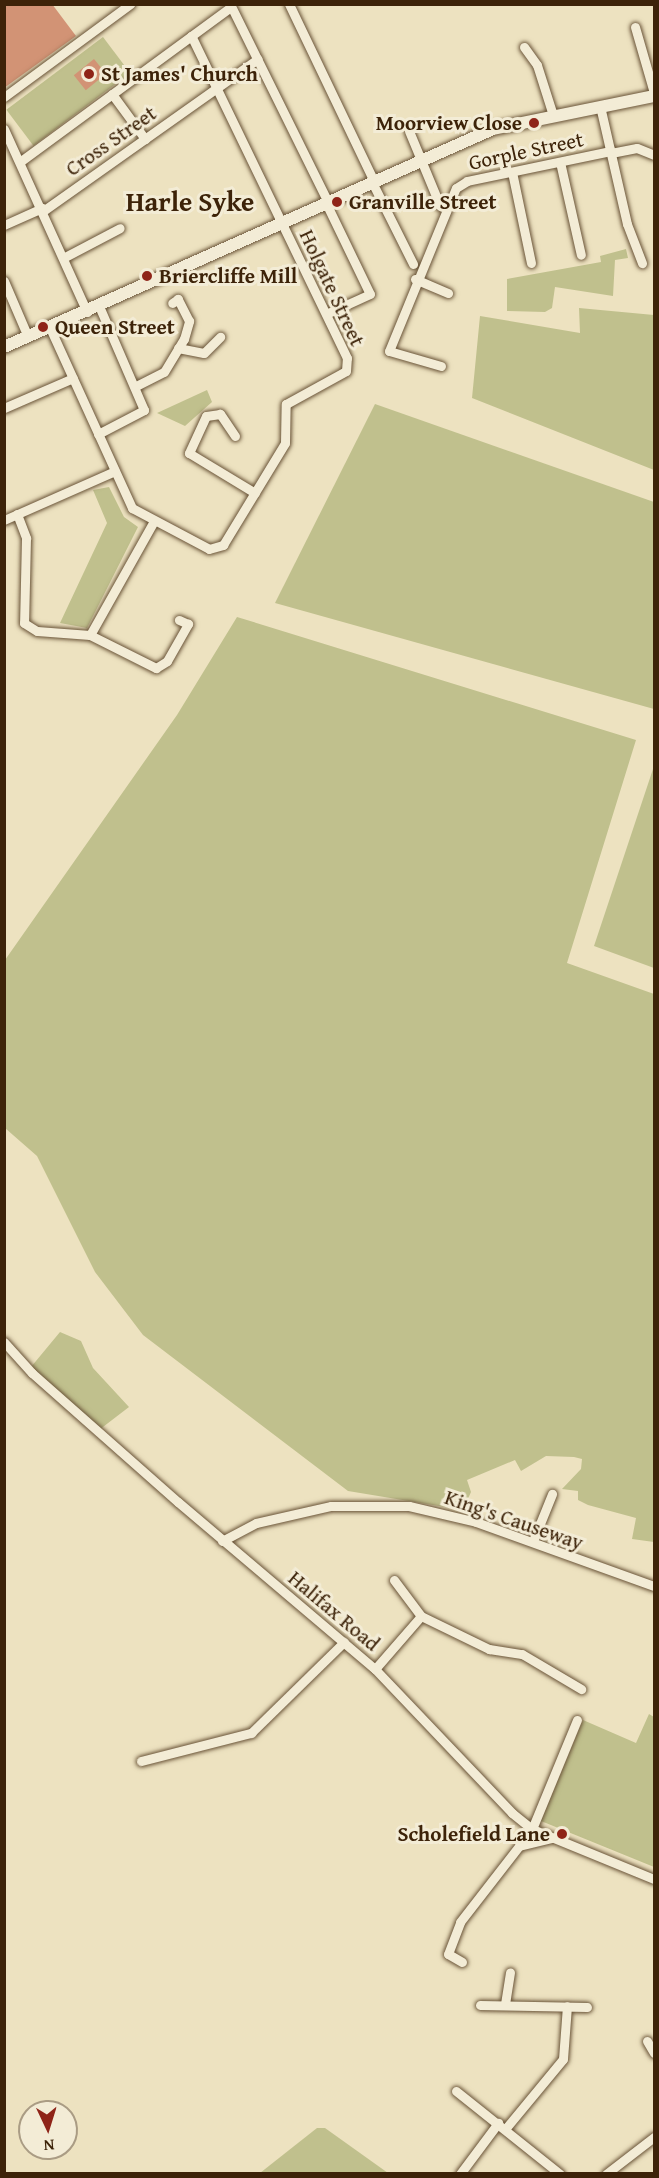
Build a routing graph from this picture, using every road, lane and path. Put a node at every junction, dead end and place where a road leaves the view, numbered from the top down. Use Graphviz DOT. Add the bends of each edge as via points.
graph roads {
  1 [pos="130,4"];
  2 [pos="289,4"];
  3 [pos="230,6"];
  4 [pos="116,9"];
  5 [pos="635,27"];
  6 [pos="191,36"];
  7 [pos="524,47"];
  8 [pos="258,59"];
  9 [pos="217,88"];
  10 [pos="112,94"];
  11 [pos="654,94"];
  12 [pos="4,97"];
  13 [pos="600,106"];
  14 [pos="553,115"];
  15 [pos="4,129"];
  16 [pos="409,131"];
  17 [pos="145,139"];
  18 [pos="611,152"];
  19 [pos="654,155"];
  20 [pos="420,159"];
  21 [pos="21,161"];
  22 [pos="560,162"];
  23 [pos="512,172"];
  24 [pos="372,180"];
  25 [pos="326,200"];
  26 [pos="440,206"];
  27 [pos="42,210"];
  28 [pos="281,222"];
  29 [pos="4,225"];
  30 [pos="120,228"];
  31 [pos="581,255"];
  32 [pos="63,258"];
  33 [pos="531,263"];
  34 [pos="642,263"];
  35 [pos="413,264"];
  36 [pos="415,279"];
  37 [pos="5,282"];
  38 [pos="448,292"];
  39 [pos="178,300"];
  40 [pos="99,306"];
  41 [pos="87,312"];
  42 [pos="326,314"];
  43 [pos="50,328"];
  44 [pos="28,337"];
  45 [pos="220,341"];
  46 [pos="4,347"];
  47 [pos="178,348"];
  48 [pos="441,366"];
  49 [pos="73,378"];
  50 [pos="136,386"];
  51 [pos="4,408"];
  52 [pos="98,434"];
  53 [pos="235,436"];
  54 [pos="114,471"];
  55 [pos="255,493"];
  56 [pos="17,514"];
  57 [pos="4,520"];
  58 [pos="154,521"];
  59 [pos="187,624"];
  60 [pos="90,635"];
  61 [pos="4,1341"];
  62 [pos="552,1494"];
  63 [pos="222,1541"];
  64 [pos="534,1541"];
  65 [pos="394,1580"];
  66 [pos="654,1586"];
  67 [pos="421,1616"];
  68 [pos="344,1642"];
  69 [pos="375,1669"];
  70 [pos="581,1689"];
  71 [pos="577,1720"];
  72 [pos="141,1761"];
  73 [pos="532,1829"];
  74 [pos="552,1838"];
  75 [pos="654,1879"];
  76 [pos="462,1962"];
  77 [pos="510,1972"];
  78 [pos="505,2004"];
  79 [pos="480,2005"];
  80 [pos="567,2006"];
  81 [pos="587,2007"];
  82 [pos="647,2041"];
  83 [pos="654,2053"];
  84 [pos="456,2091"];
  85 [pos="502,2126"];
  86 [pos="654,2137"];
  87 [pos="460,2174"];
  88 [pos="560,2174"];
  89 [pos="606,2174"];
  1 -- 4 [label="street"];
  2 -- 24 [label="street"];
  3 -- 6 [label="street"];
  3 -- 8 [label="street"];
  4 -- 12 [label="street"];
  5 -- 11 [label="street"];
  6 -- 9 [label="street, Holgate Street"];
  6 -- 10 [label="street"];
  7 -- 14 [label="street" via="537,65"];
  8 -- 9 [label="street, Cross Street"];
  8 -- 25 [label="street"];
  9 -- 17 [label="street, Cross Street"];
  9 -- 28 [label="street, Holgate Street"];
  10 -- 17 [label="street"];
  10 -- 21 [label="street"];
  11 -- 13 [label="street"];
  13 -- 14 [label="street"];
  13 -- 18 [label="street"];
  14 -- 20 [label="street"];
  15 -- 21 [label="street"];
  16 -- 20 [label="street"];
  17 -- 27 [label="street, Cross Street"];
  18 -- 19 [label="street, Gorple Street" via="637,148"];
  18 -- 22 [label="street, Gorple Street"];
  18 -- 34 [label="street"];
  20 -- 24 [label="street"];
  20 -- 26 [label="street"];
  21 -- 27 [label="street"];
  22 -- 23 [label="street, Gorple Street"];
  22 -- 31 [label="street"];
  23 -- 33 [label="street"];
  23 -- 36 [label="street, Gorple Street" via="467,181 452,194"];
  24 -- 25 [label="street"];
  24 -- 35 [label="street"];
  25 -- 28 [label="street"];
  25 -- 42 [label="street" via="370,294"];
  27 -- 29 [label="street, Cross Street"];
  27 -- 32 [label="street"];
  28 -- 40 [label="street"];
  28 -- 42 [label="street, Holgate Street"];
  30 -- 32 [label="street"];
  32 -- 41 [label="street"];
  36 -- 38 [label="street"];
  36 -- 48 [label="street" via="389,351"];
  37 -- 44 [label="street"];
  39 -- 47 [label="street" via="189,321"];
  40 -- 41 [label="street"];
  40 -- 50 [label="street"];
  41 -- 43 [label="street"];
  42 -- 55 [label="street, Holgate Street" via="347,358 346,371 286,404 287,438"];
  43 -- 44 [label="street"];
  43 -- 49 [label="street"];
  44 -- 46 [label="street"];
  45 -- 47 [label="street" via="204,353"];
  47 -- 50 [label="street" via="164,372"];
  49 -- 51 [label="street"];
  49 -- 52 [label="street"];
  50 -- 52 [label="street" via="144,404 141,414"];
  52 -- 54 [label="street"];
  53 -- 55 [label="street" via="225,418 214,413 202,421 189,453"];
  54 -- 56 [label="street"];
  54 -- 58 [label="street" via="132,508"];
  55 -- 58 [label="street" via="223,545 214,549"];
  56 -- 57 [label="street"];
  56 -- 60 [label="street" via="26,538 24,623 37,631"];
  58 -- 60 [label="street"];
  59 -- 60 [label="street" via="167,662 156,668"];
  61 -- 63 [label="street, Halifax Road" via="32,1373"];
  62 -- 64 [label="street"];
  63 -- 64 [label="street, King's Causeway" via="256,1523 357,1502 446,1513"];
  63 -- 68 [label="street, Halifax Road"];
  64 -- 66 [label="street, King's Causeway"];
  65 -- 67 [label="street"];
  67 -- 69 [label="street"];
  67 -- 70 [label="street" via="489,1649 522,1654"];
  68 -- 69 [label="street, Halifax Road"];
  68 -- 72 [label="street" via="251,1733"];
  69 -- 73 [label="street, Halifax Road"];
  71 -- 73 [label="street"];
  73 -- 74 [label="street, Halifax Road"];
  74 -- 75 [label="street, Halifax Road"];
  74 -- 76 [label="street" via="519,1846 460,1922 448,1954"];
  77 -- 78 [label="street"];
  78 -- 79 [label="street"];
  78 -- 80 [label="street"];
  80 -- 81 [label="street"];
  80 -- 85 [label="street" via="563,2059"];
  82 -- 83 [label="street"];
  84 -- 85 [label="street"];
  85 -- 87 [label="street"];
  85 -- 88 [label="street"];
  86 -- 89 [label="street"];
}
